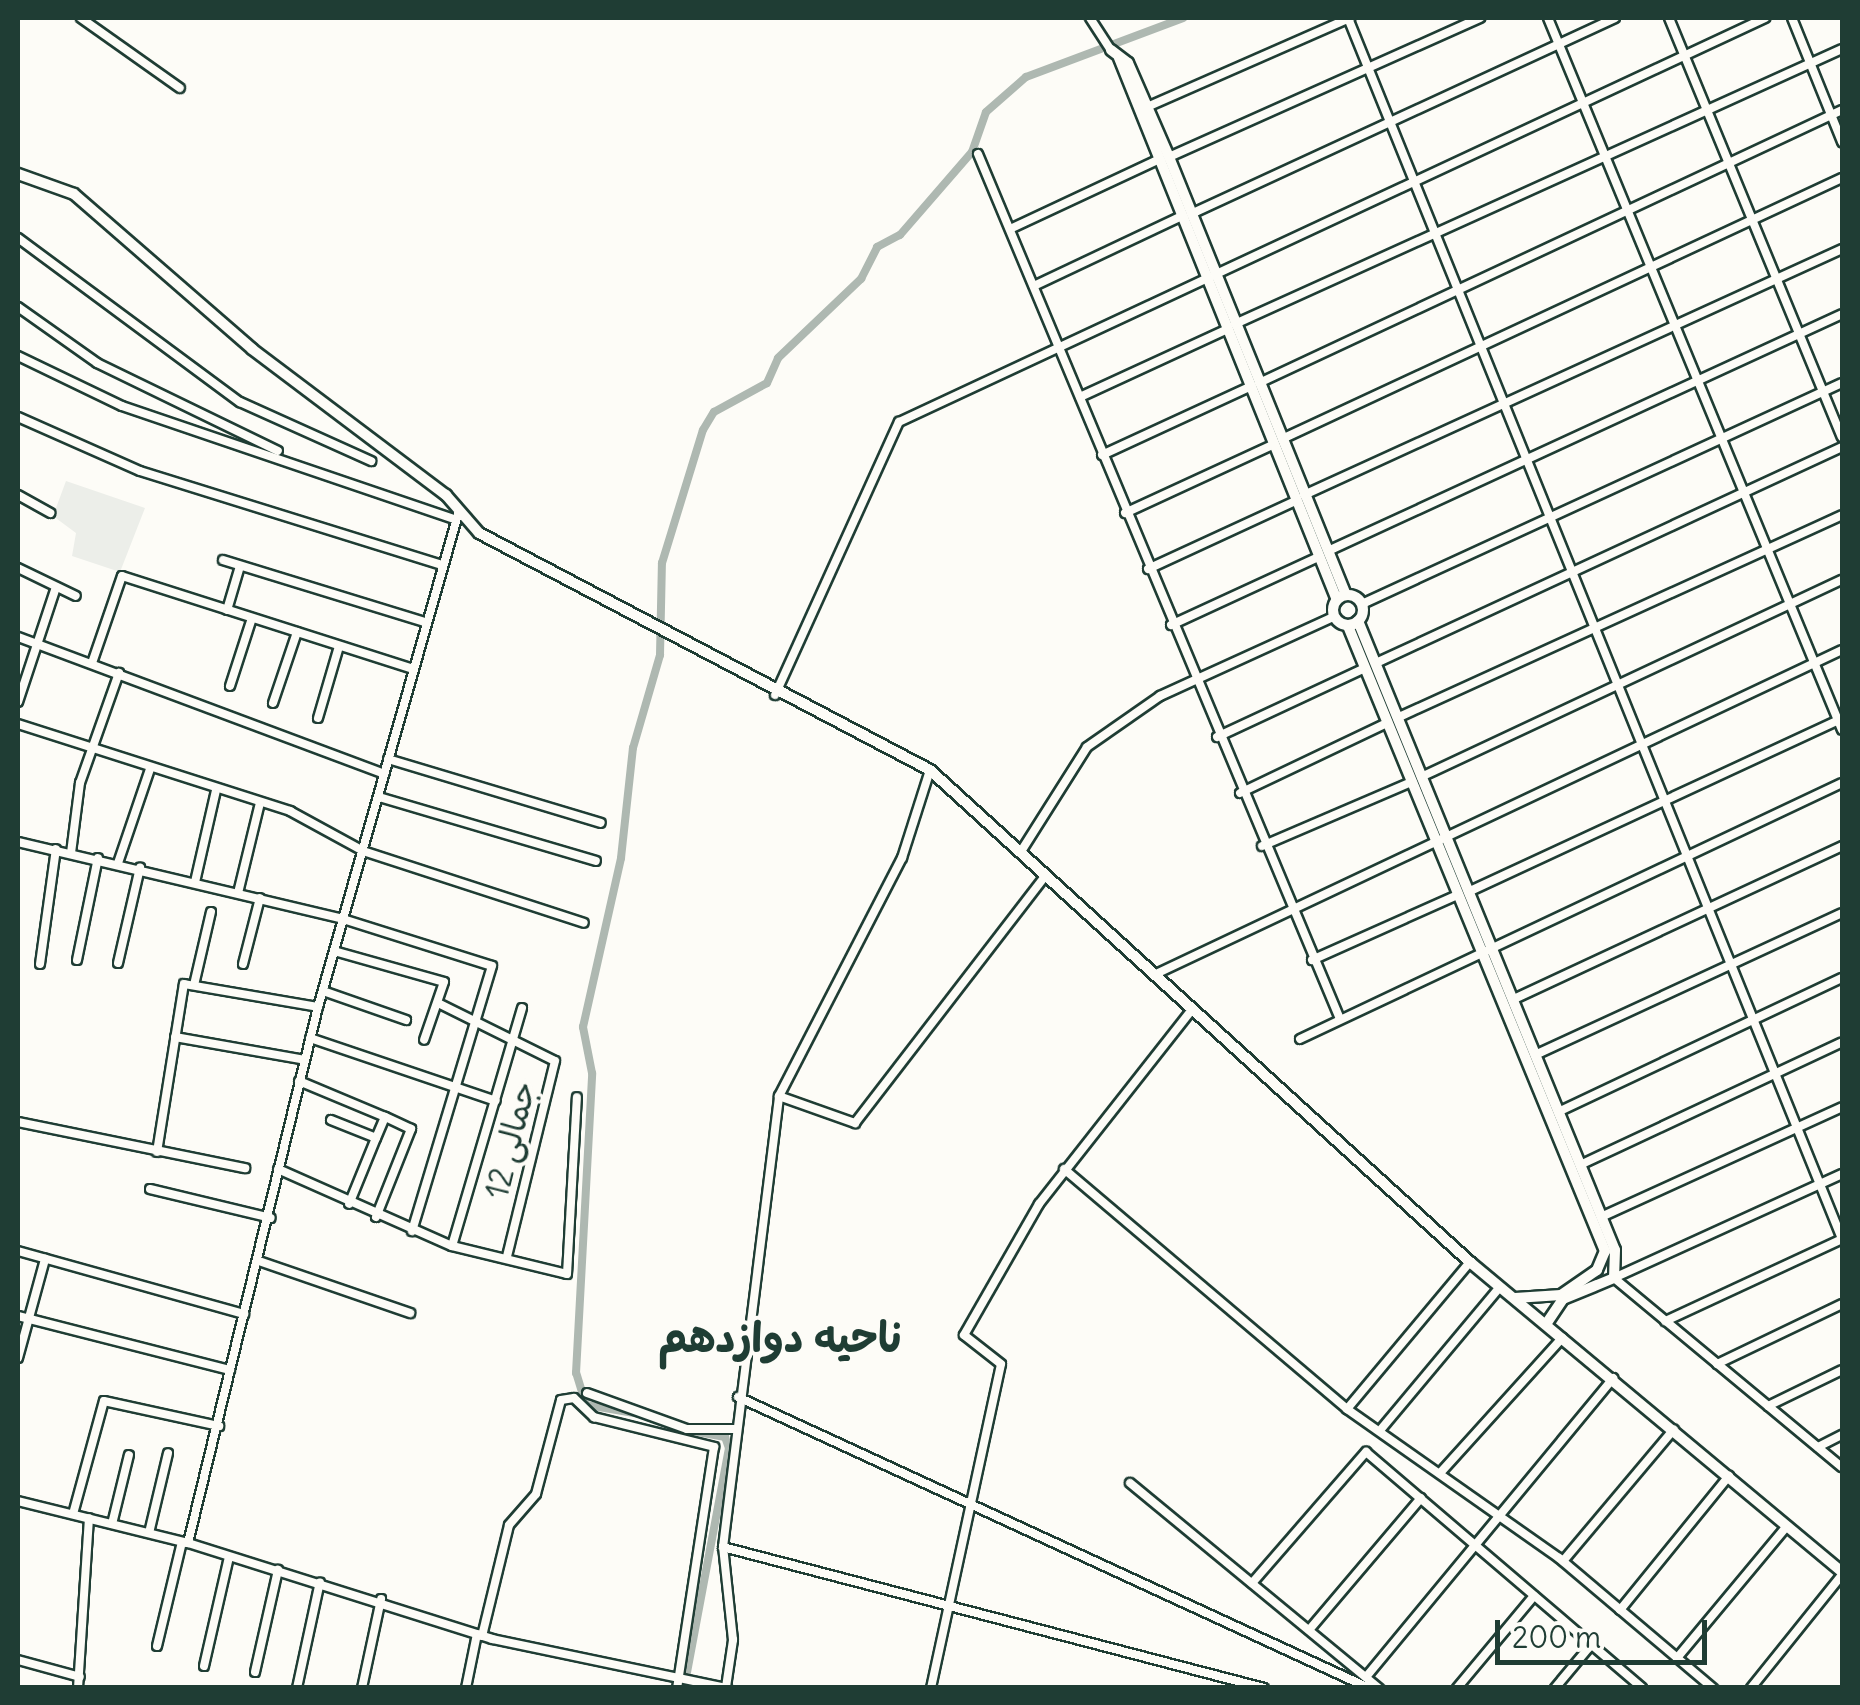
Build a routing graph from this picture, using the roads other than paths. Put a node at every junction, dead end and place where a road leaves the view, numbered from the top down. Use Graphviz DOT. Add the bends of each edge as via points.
graph roads {
  1 [pos="81,18"];
  2 [pos="1349,18"];
  3 [pos="1480,18"];
  4 [pos="1548,18"];
  5 [pos="1615,18"];
  6 [pos="1670,18"];
  7 [pos="1766,18"];
  8 [pos="1792,18"];
  9 [pos="1092,22"];
  10 [pos="1560,44"];
  11 [pos="1842,49"];
  12 [pos="1115,54"];
  13 [pos="1685,56"];
  14 [pos="1811,63"];
  15 [pos="1366,70"];
  16 [pos="180,88"];
  17 [pos="1582,104"];
  18 [pos="1147,107"];
  19 [pos="1708,109"];
  20 [pos="1842,110"];
  21 [pos="1832,115"];
  22 [pos="1387,123"];
  23 [pos="1842,142"];
  24 [pos="978,154"];
  25 [pos="1605,154"];
  26 [pos="1163,158"];
  27 [pos="1730,166"];
  28 [pos="18,174"];
  29 [pos="1842,178"];
  30 [pos="1408,182"];
  31 [pos="1628,212"];
  32 [pos="1186,215"];
  33 [pos="1751,221"];
  34 [pos="1010,228"];
  35 [pos="1435,235"];
  36 [pos="18,238"];
  37 [pos="1842,249"];
  38 [pos="1650,269"];
  39 [pos="1208,272"];
  40 [pos="1777,277"];
  41 [pos="1034,286"];
  42 [pos="1458,288"];
  43 [pos="18,307"];
  44 [pos="1842,314"];
  45 [pos="1230,327"];
  46 [pos="1676,330"];
  47 [pos="1799,334"];
  48 [pos="1059,344"];
  49 [pos="1480,346"];
  50 [pos="18,356"];
  51 [pos="1699,382"];
  52 [pos="1842,384"];
  53 [pos="1254,385"];
  54 [pos="1824,393"];
  55 [pos="1080,398"];
  56 [pos="1506,409"];
  57 [pos="18,418"];
  58 [pos="289,430"];
  59 [pos="1842,437"];
  60 [pos="1725,440"];
  61 [pos="1277,442"];
  62 [pos="1842,447"];
  63 [pos="1102,455"];
  64 [pos="276,456"];
  65 [pos="371,461"];
  66 [pos="1528,461"];
  67 [pos="1746,491"];
  68 [pos="18,495"];
  69 [pos="1300,498"];
  70 [pos="50,513"];
  71 [pos="1125,513"];
  72 [pos="1842,515"];
  73 [pos="457,516"];
  74 [pos="1554,517"];
  75 [pos="1766,549"];
  76 [pos="1323,554"];
  77 [pos="223,560"];
  78 [pos="441,565"];
  79 [pos="240,566"];
  80 [pos="18,568"];
  81 [pos="1148,569"];
  82 [pos="1577,572"];
  83 [pos="1842,580"];
  84 [pos="56,587"];
  85 [pos="76,596"];
  86 [pos="1341,597"];
  87 [pos="1790,603"];
  88 [pos="1362,604"];
  89 [pos="227,610"];
  90 [pos="1334,617"];
  91 [pos="252,618"];
  92 [pos="424,622"];
  93 [pos="1353,623"];
  94 [pos="1171,626"];
  95 [pos="1596,629"];
  96 [pos="296,632"];
  97 [pos="18,637"];
  98 [pos="36,644"];
  99 [pos="339,646"];
  100 [pos="1842,650"];
  101 [pos="92,664"];
  102 [pos="1815,664"];
  103 [pos="1371,666"];
  104 [pos="410,668"];
  105 [pos="119,673"];
  106 [pos="1195,682"];
  107 [pos="1618,683"];
  108 [pos="230,686"];
  109 [pos="775,695"];
  110 [pos="18,702"];
  111 [pos="274,702"];
  112 [pos="318,718"];
  113 [pos="1841,719"];
  114 [pos="1392,721"];
  115 [pos="18,724"];
  116 [pos="1842,730"];
  117 [pos="1217,737"];
  118 [pos="1641,738"];
  119 [pos="92,748"];
  120 [pos="388,760"];
  121 [pos="150,769"];
  122 [pos="930,770"];
  123 [pos="384,774"];
  124 [pos="1416,779"];
  125 [pos="1842,783"];
  126 [pos="216,790"];
  127 [pos="1240,793"];
  128 [pos="1665,796"];
  129 [pos="379,797"];
  130 [pos="260,802"];
  131 [pos="601,823"];
  132 [pos="1438,835"];
  133 [pos="18,842"];
  134 [pos="1262,846"];
  135 [pos="1842,846"];
  136 [pos="56,849"];
  137 [pos="363,851"];
  138 [pos="71,852"];
  139 [pos="1020,853"];
  140 [pos="1685,855"];
  141 [pos="98,858"];
  142 [pos="596,861"];
  143 [pos="118,863"];
  144 [pos="140,868"];
  145 [pos="1045,876"];
  146 [pos="194,882"];
  147 [pos="238,893"];
  148 [pos="1463,893"];
  149 [pos="260,898"];
  150 [pos="1288,909"];
  151 [pos="1708,910"];
  152 [pos="211,912"];
  153 [pos="1842,913"];
  154 [pos="343,919"];
  155 [pos="584,923"];
  156 [pos="1486,949"];
  157 [pos="334,951"];
  158 [pos="77,960"];
  159 [pos="1312,960"];
  160 [pos="118,963"];
  161 [pos="40,964"];
  162 [pos="243,964"];
  163 [pos="1730,965"];
  164 [pos="1158,973"];
  165 [pos="1842,978"];
  166 [pos="194,985"];
  167 [pos="323,991"];
  168 [pos="1514,1000"];
  169 [pos="440,1004"];
  170 [pos="318,1007"];
  171 [pos="522,1008"];
  172 [pos="1191,1011"];
  173 [pos="1752,1018"];
  174 [pos="1340,1019"];
  175 [pos="406,1020"];
  176 [pos="474,1026"];
  177 [pos="175,1037"];
  178 [pos="310,1038"];
  179 [pos="1300,1039"];
  180 [pos="424,1040"];
  181 [pos="1842,1042"];
  182 [pos="512,1045"];
  183 [pos="1535,1056"];
  184 [pos="305,1060"];
  185 [pos="1773,1072"];
  186 [pos="299,1081"];
  187 [pos="455,1088"];
  188 [pos="778,1096"];
  189 [pos="576,1098"];
  190 [pos="496,1101"];
  191 [pos="1842,1107"];
  192 [pos="1558,1112"];
  193 [pos="385,1117"];
  194 [pos="331,1120"];
  195 [pos="18,1122"];
  196 [pos="1797,1130"];
  197 [pos="376,1138"];
  198 [pos="156,1152"];
  199 [pos="1579,1166"];
  200 [pos="245,1168"];
  201 [pos="278,1169"];
  202 [pos="1064,1169"];
  203 [pos="1842,1174"];
  204 [pos="1820,1185"];
  205 [pos="150,1189"];
  206 [pos="349,1204"];
  207 [pos="376,1217"];
  208 [pos="271,1218"];
  209 [pos="1601,1218"];
  210 [pos="412,1231"];
  211 [pos="452,1246"];
  212 [pos="18,1251"];
  213 [pos="507,1257"];
  214 [pos="44,1258"];
  215 [pos="259,1261"];
  216 [pos="1470,1262"];
  217 [pos="1614,1278"];
  218 [pos="1500,1287"];
  219 [pos="1514,1298"];
  220 [pos="1842,1304"];
  221 [pos="410,1313"];
  222 [pos="244,1314"];
  223 [pos="18,1316"];
  224 [pos="29,1318"];
  225 [pos="1665,1321"];
  226 [pos="1546,1324"];
  227 [pos="1562,1338"];
  228 [pos="18,1358"];
  229 [pos="1717,1364"];
  230 [pos="230,1370"];
  231 [pos="1842,1370"];
  232 [pos="1613,1378"];
  233 [pos="586,1393"];
  234 [pos="738,1397"];
  235 [pos="1768,1406"];
  236 [pos="1347,1410"];
  237 [pos="219,1426"];
  238 [pos="734,1428"];
  239 [pos="1382,1428"];
  240 [pos="1674,1429"];
  241 [pos="1842,1435"];
  242 [pos="1818,1447"];
  243 [pos="168,1453"];
  244 [pos="129,1455"];
  245 [pos="1842,1467"];
  246 [pos="1442,1472"];
  247 [pos="1729,1476"];
  248 [pos="1130,1483"];
  249 [pos="1421,1498"];
  250 [pos="18,1501"];
  251 [pos="974,1502"];
  252 [pos="73,1514"];
  253 [pos="89,1518"];
  254 [pos="1504,1518"];
  255 [pos="112,1524"];
  256 [pos="1787,1526"];
  257 [pos="149,1533"];
  258 [pos="185,1542"];
  259 [pos="723,1547"];
  260 [pos="1478,1549"];
  261 [pos="230,1557"];
  262 [pos="1563,1562"];
  263 [pos="278,1570"];
  264 [pos="1842,1574"];
  265 [pos="320,1582"];
  266 [pos="1252,1583"];
  267 [pos="1534,1596"];
  268 [pos="381,1599"];
  269 [pos="950,1607"];
  270 [pos="1620,1610"];
  271 [pos="1309,1630"];
  272 [pos="480,1635"];
  273 [pos="1591,1644"];
  274 [pos="157,1646"];
  275 [pos="1678,1658"];
  276 [pos="18,1660"];
  277 [pos="204,1666"];
  278 [pos="255,1672"];
  279 [pos="79,1682"];
  280 [pos="1368,1682"];
  281 [pos="678,1684"];
  282 [pos="297,1688"];
  283 [pos="362,1688"];
  284 [pos="466,1688"];
  285 [pos="726,1688"];
  286 [pos="931,1688"];
  287 [pos="1264,1688"];
  288 [pos="1379,1688"];
  289 [pos="1456,1688"];
  290 [pos="1554,1688"];
  291 [pos="1642,1688"];
  292 [pos="1712,1688"];
  293 [pos="1751,1688"];
  1 -- 16 [label="street"];
  2 -- 15 [label="street"];
  2 -- 18 [label="street"];
  3 -- 15 [label="street"];
  4 -- 10 [label="street"];
  5 -- 10 [label="street"];
  6 -- 13 [label="street"];
  7 -- 13 [label="street"];
  8 -- 14 [label="street"];
  9 -- 12 [label="street"];
  10 -- 17 [label="street"];
  10 -- 22 [label="street"];
  11 -- 14 [label="street"];
  12 -- 18 [label="street"];
  12 -- 26 [label="street"];
  13 -- 17 [label="street"];
  13 -- 19 [label="street"];
  14 -- 19 [label="street"];
  14 -- 21 [label="street"];
  15 -- 22 [label="street"];
  15 -- 26 [label="street"];
  17 -- 25 [label="street"];
  17 -- 30 [label="street"];
  18 -- 26 [label="street"];
  19 -- 25 [label="street"];
  19 -- 27 [label="street"];
  20 -- 21 [label="street"];
  21 -- 23 [label="street"];
  21 -- 27 [label="street"];
  22 -- 30 [label="street"];
  22 -- 32 [label="street"];
  24 -- 34 [label="street"];
  25 -- 31 [label="street"];
  25 -- 35 [label="street"];
  26 -- 32 [label="street"];
  26 -- 34 [label="street"];
  27 -- 31 [label="street"];
  27 -- 33 [label="street"];
  28 -- 73 [label="street" via="74,194"];
  29 -- 33 [label="street"];
  30 -- 35 [label="street"];
  30 -- 39 [label="street"];
  31 -- 38 [label="street"];
  31 -- 42 [label="street"];
  32 -- 39 [label="street"];
  32 -- 41 [label="street"];
  33 -- 38 [label="street"];
  33 -- 40 [label="street"];
  34 -- 41 [label="street"];
  35 -- 42 [label="street"];
  35 -- 45 [label="street"];
  36 -- 58 [label="street"];
  37 -- 40 [label="street"];
  38 -- 46 [label="street"];
  38 -- 49 [label="street"];
  39 -- 45 [label="street"];
  39 -- 48 [label="street"];
  40 -- 46 [label="street"];
  40 -- 47 [label="street"];
  41 -- 48 [label="street"];
  42 -- 49 [label="street"];
  42 -- 53 [label="street"];
  43 -- 64 [label="street" via="97,363"];
  44 -- 47 [label="street"];
  45 -- 53 [label="street"];
  45 -- 55 [label="street"];
  46 -- 51 [label="street"];
  46 -- 56 [label="street"];
  47 -- 51 [label="street"];
  47 -- 54 [label="street"];
  48 -- 55 [label="street"];
  48 -- 109 [label="street" via="899,422"];
  49 -- 56 [label="street"];
  49 -- 61 [label="street"];
  50 -- 64 [label="street"];
  51 -- 60 [label="street"];
  51 -- 66 [label="street"];
  52 -- 54 [label="street"];
  53 -- 61 [label="street"];
  53 -- 63 [label="street"];
  54 -- 59 [label="street"];
  54 -- 60 [label="street"];
  55 -- 63 [label="street"];
  56 -- 66 [label="street"];
  56 -- 69 [label="street"];
  57 -- 78 [label="street" via="140,472"];
  58 -- 64 [label="street"];
  58 -- 65 [label="street"];
  60 -- 67 [label="street"];
  60 -- 74 [label="street"];
  61 -- 69 [label="street"];
  61 -- 71 [label="street"];
  62 -- 67 [label="street"];
  63 -- 71 [label="street"];
  64 -- 73 [label="street"];
  66 -- 74 [label="street"];
  66 -- 76 [label="street"];
  67 -- 75 [label="street"];
  67 -- 82 [label="street"];
  68 -- 70 [label="street"];
  69 -- 76 [label="street"];
  69 -- 81 [label="street"];
  71 -- 81 [label="street"];
  72 -- 75 [label="street"];
  73 -- 78 [label="street"];
  73 -- 109 [label="street"];
  74 -- 82 [label="street"];
  74 -- 88 [label="street"];
  75 -- 87 [label="street"];
  75 -- 95 [label="street"];
  76 -- 86 [label="street"];
  76 -- 94 [label="street"];
  77 -- 79 [label="street"];
  78 -- 92 [label="street"];
  79 -- 89 [label="street"];
  79 -- 92 [label="street"];
  80 -- 84 [label="street"];
  81 -- 94 [label="street"];
  82 -- 95 [label="street"];
  82 -- 103 [label="street"];
  83 -- 87 [label="street"];
  84 -- 85 [label="street"];
  84 -- 98 [label="street"];
  86 -- 88 [label="street"];
  86 -- 90 [label="street"];
  87 -- 102 [label="street"];
  87 -- 107 [label="street"];
  88 -- 93 [label="street"];
  89 -- 91 [label="street"];
  89 -- 101 [label="street" via="122,576"];
  90 -- 93 [label="street"];
  90 -- 106 [label="street"];
  91 -- 96 [label="street"];
  91 -- 108 [label="street"];
  92 -- 104 [label="street"];
  93 -- 103 [label="street"];
  94 -- 106 [label="street"];
  95 -- 107 [label="street"];
  95 -- 114 [label="street"];
  96 -- 99 [label="street"];
  96 -- 111 [label="street"];
  97 -- 98 [label="street"];
  98 -- 101 [label="street"];
  98 -- 110 [label="street"];
  99 -- 104 [label="street"];
  99 -- 112 [label="street"];
  100 -- 102 [label="street"];
  101 -- 105 [label="street"];
  102 -- 113 [label="street"];
  102 -- 118 [label="street"];
  103 -- 114 [label="street"];
  103 -- 117 [label="street"];
  104 -- 120 [label="street"];
  105 -- 119 [label="street"];
  105 -- 123 [label="street"];
  106 -- 117 [label="street"];
  106 -- 139 [label="street" via="1078,755"];
  107 -- 118 [label="street"];
  107 -- 124 [label="street"];
  109 -- 122 [label="street" via="897,745"];
  113 -- 116 [label="street"];
  113 -- 128 [label="street"];
  114 -- 124 [label="street"];
  114 -- 127 [label="street"];
  115 -- 119 [label="street"];
  117 -- 127 [label="street"];
  118 -- 128 [label="street"];
  118 -- 132 [label="street"];
  119 -- 121 [label="street"];
  119 -- 138 [label="street"];
  120 -- 123 [label="street"];
  120 -- 131 [label="street"];
  121 -- 126 [label="street"];
  121 -- 143 [label="street"];
  122 -- 139 [label="street"];
  122 -- 188 [label="street" via="902,858"];
  123 -- 129 [label="street"];
  124 -- 132 [label="street"];
  124 -- 134 [label="street"];
  125 -- 140 [label="street"];
  126 -- 130 [label="street"];
  126 -- 146 [label="street"];
  127 -- 134 [label="street"];
  128 -- 140 [label="street"];
  128 -- 148 [label="street"];
  129 -- 137 [label="street"];
  129 -- 142 [label="street"];
  130 -- 137 [label="street"];
  130 -- 147 [label="street"];
  132 -- 148 [label="street"];
  132 -- 150 [label="street"];
  133 -- 136 [label="street"];
  134 -- 150 [label="street"];
  135 -- 151 [label="street"];
  136 -- 138 [label="street"];
  136 -- 161 [label="street"];
  137 -- 154 [label="street"];
  137 -- 155 [label="street"];
  138 -- 141 [label="street"];
  139 -- 145 [label="street"];
  140 -- 151 [label="street"];
  140 -- 156 [label="street"];
  141 -- 143 [label="street"];
  141 -- 158 [label="street"];
  143 -- 144 [label="street"];
  144 -- 146 [label="street"];
  144 -- 160 [label="street"];
  145 -- 164 [label="street"];
  145 -- 188 [label="street" via="855,1122"];
  146 -- 147 [label="street"];
  147 -- 149 [label="street"];
  148 -- 156 [label="street"];
  148 -- 159 [label="street"];
  149 -- 154 [label="street"];
  149 -- 162 [label="street"];
  150 -- 159 [label="street"];
  150 -- 164 [label="street"];
  151 -- 163 [label="street"];
  151 -- 168 [label="street"];
  152 -- 166 [label="street"];
  153 -- 163 [label="street"];
  154 -- 157 [label="street"];
  154 -- 176 [label="street" via="492,966"];
  156 -- 168 [label="street"];
  156 -- 174 [label="street"];
  156 -- 219 [label="street" via="1606,1256 1557,1296"];
  157 -- 167 [label="street"];
  157 -- 169 [label="street, جمالی 12" via="441,980"];
  159 -- 174 [label="street"];
  163 -- 173 [label="street"];
  163 -- 183 [label="street"];
  164 -- 172 [label="street"];
  165 -- 173 [label="street"];
  166 -- 170 [label="street"];
  166 -- 177 [label="street" via="184,984"];
  167 -- 170 [label="street"];
  167 -- 175 [label="street"];
  168 -- 183 [label="street"];
  169 -- 176 [label="street, جمالی 12"];
  169 -- 180 [label="street"];
  170 -- 178 [label="street"];
  171 -- 182 [label="street"];
  172 -- 202 [label="street"];
  172 -- 216 [label="street"];
  173 -- 185 [label="street"];
  173 -- 192 [label="street"];
  174 -- 179 [label="street"];
  176 -- 182 [label="street, جمالی 12"];
  176 -- 187 [label="street"];
  177 -- 184 [label="street"];
  177 -- 198 [label="street"];
  178 -- 184 [label="street"];
  178 -- 187 [label="street"];
  181 -- 185 [label="street"];
  182 -- 190 [label="street"];
  182 -- 213 [label="street, جمالی 12" via="556,1062"];
  183 -- 192 [label="street"];
  184 -- 186 [label="street"];
  185 -- 196 [label="street"];
  185 -- 199 [label="street"];
  186 -- 193 [label="street"];
  186 -- 201 [label="street"];
  187 -- 190 [label="street"];
  187 -- 210 [label="street"];
  188 -- 234 [label="street"];
  189 -- 213 [label="street" via="566,1194 570,1273"];
  190 -- 211 [label="street"];
  191 -- 196 [label="street"];
  192 -- 199 [label="street"];
  193 -- 197 [label="street"];
  193 -- 207 [label="street" via="411,1129"];
  194 -- 197 [label="street"];
  195 -- 198 [label="street"];
  196 -- 204 [label="street"];
  196 -- 209 [label="street"];
  197 -- 206 [label="street"];
  198 -- 200 [label="street"];
  199 -- 209 [label="street"];
  201 -- 206 [label="street"];
  201 -- 208 [label="street"];
  202 -- 236 [label="street"];
  202 -- 251 [label="street" via="964,1335 1000,1364"];
  203 -- 204 [label="street"];
  204 -- 217 [label="street"];
  204 -- 225 [label="street" via="1842,1239"];
  205 -- 208 [label="street"];
  206 -- 207 [label="street"];
  207 -- 210 [label="street"];
  208 -- 215 [label="street"];
  209 -- 217 [label="street"];
  210 -- 211 [label="street"];
  211 -- 213 [label="street"];
  212 -- 214 [label="street"];
  214 -- 222 [label="street"];
  214 -- 224 [label="street"];
  215 -- 221 [label="street"];
  215 -- 222 [label="street"];
  216 -- 218 [label="street"];
  216 -- 236 [label="street"];
  217 -- 225 [label="street"];
  217 -- 226 [label="street" via="1562,1299"];
  218 -- 219 [label="street"];
  218 -- 239 [label="street"];
  219 -- 226 [label="street"];
  220 -- 229 [label="street"];
  222 -- 230 [label="street"];
  223 -- 224 [label="street"];
  224 -- 228 [label="street"];
  224 -- 230 [label="street"];
  225 -- 229 [label="street"];
  226 -- 227 [label="street"];
  227 -- 232 [label="street"];
  227 -- 246 [label="street"];
  229 -- 235 [label="street"];
  230 -- 237 [label="street"];
  231 -- 235 [label="street"];
  232 -- 240 [label="street"];
  232 -- 254 [label="street"];
  233 -- 238 [label="street" via="687,1429"];
  234 -- 238 [label="street"];
  234 -- 251 [label="street"];
  235 -- 242 [label="street"];
  236 -- 239 [label="street"];
  237 -- 252 [label="street" via="104,1402"];
  237 -- 258 [label="street"];
  238 -- 259 [label="street"];
  239 -- 246 [label="street"];
  240 -- 247 [label="street"];
  240 -- 262 [label="street"];
  241 -- 242 [label="street"];
  242 -- 245 [label="street"];
  243 -- 257 [label="street"];
  244 -- 255 [label="street"];
  246 -- 254 [label="street"];
  247 -- 256 [label="street"];
  247 -- 270 [label="street"];
  248 -- 266 [label="street"];
  249 -- 260 [label="street"];
  249 -- 266 [label="street" via="1360,1454"];
  249 -- 271 [label="street"];
  250 -- 252 [label="street"];
  251 -- 269 [label="street"];
  251 -- 280 [label="street"];
  252 -- 253 [label="street"];
  253 -- 255 [label="street"];
  253 -- 279 [label="street"];
  254 -- 260 [label="street"];
  254 -- 262 [label="street"];
  255 -- 257 [label="street"];
  256 -- 264 [label="street"];
  256 -- 275 [label="street"];
  257 -- 258 [label="street"];
  258 -- 261 [label="street"];
  258 -- 274 [label="street"];
  259 -- 269 [label="street"];
  259 -- 285 [label="street" via="733,1640"];
  260 -- 267 [label="street"];
  260 -- 280 [label="street"];
  261 -- 263 [label="street"];
  261 -- 277 [label="street"];
  262 -- 270 [label="street"];
  263 -- 265 [label="street"];
  263 -- 278 [label="street"];
  264 -- 293 [label="street"];
  265 -- 268 [label="street"];
  265 -- 282 [label="street"];
  266 -- 271 [label="street"];
  267 -- 273 [label="street"];
  267 -- 289 [label="street"];
  268 -- 272 [label="street"];
  268 -- 283 [label="street"];
  269 -- 286 [label="street"];
  269 -- 287 [label="street"];
  270 -- 275 [label="street"];
  271 -- 280 [label="street"];
  272 -- 281 [label="street"];
  272 -- 281 [label="street" via="510,1525 536,1494 561,1400 574,1398 594,1417 714,1447"];
  272 -- 284 [label="street"];
  273 -- 290 [label="street"];
  273 -- 291 [label="street"];
  275 -- 292 [label="street"];
  276 -- 279 [label="street"];
  280 -- 288 [label="street"];
  281 -- 285 [label="street"];
}
